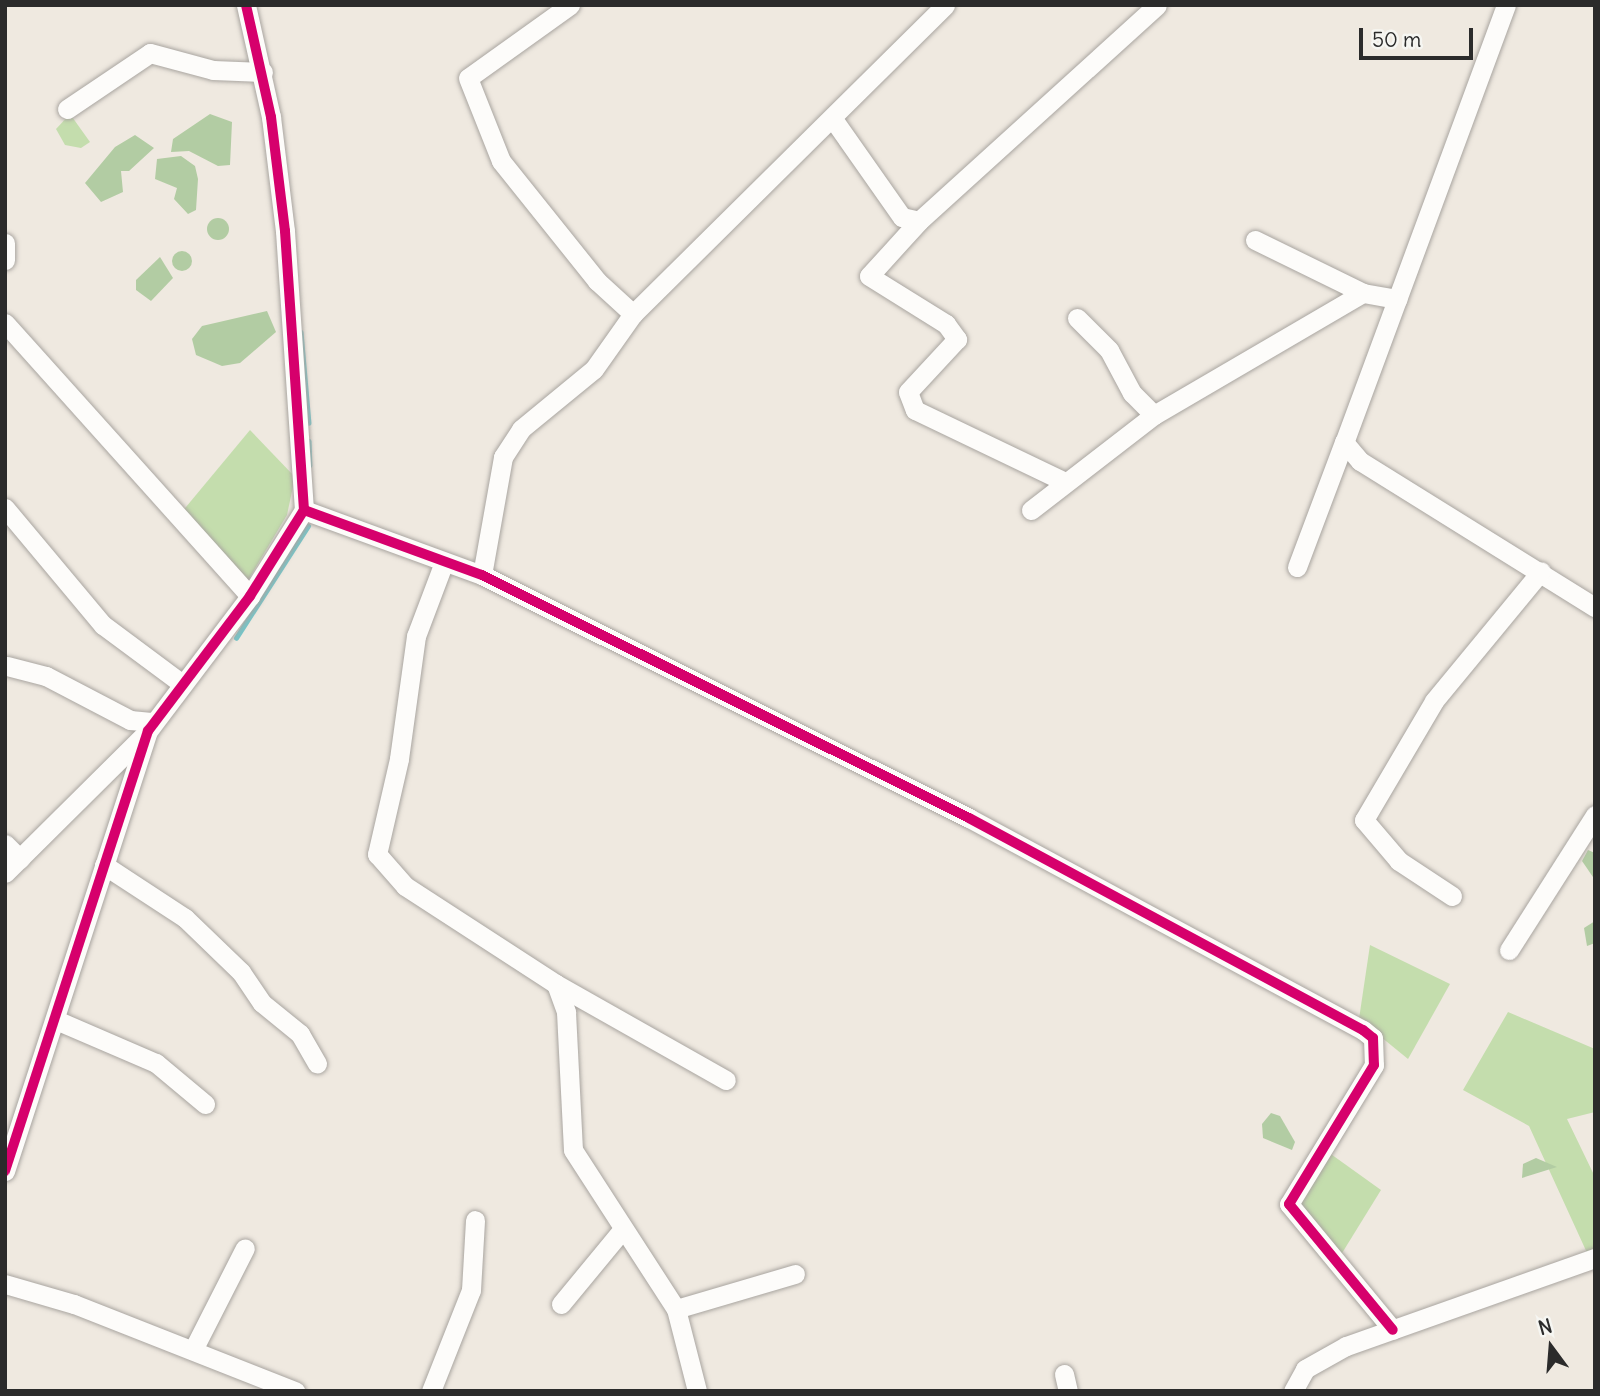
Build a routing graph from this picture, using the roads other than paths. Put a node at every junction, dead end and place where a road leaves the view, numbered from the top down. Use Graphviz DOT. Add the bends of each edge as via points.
graph roads {
  1 [pos="246,5"];
  2 [pos="570,5"];
  3 [pos="945,5"];
  4 [pos="1157,5"];
  5 [pos="1506,5"];
  6 [pos="261,64"];
  7 [pos="67,109"];
  8 [pos="833,119"];
  9 [pos="919,221"];
  10 [pos="1255,240"];
  11 [pos="5,243"];
  12 [pos="5,260"];
  13 [pos="1363,293"];
  14 [pos="1397,299"];
  15 [pos="633,314"];
  16 [pos="1077,318"];
  17 [pos="5,323"];
  18 [pos="1154,415"];
  19 [pos="1344,442"];
  20 [pos="1065,482"];
  21 [pos="5,508"];
  22 [pos="304,510"];
  23 [pos="1031,510"];
  24 [pos="444,562"];
  25 [pos="1297,567"];
  26 [pos="1541,571"];
  27 [pos="482,575"];
  28 [pos="250,596"];
  29 [pos="1595,607"];
  30 [pos="7,666"];
  31 [pos="181,683"];
  32 [pos="151,726"];
  33 [pos="1595,815"];
  34 [pos="5,844"];
  35 [pos="20,859"];
  36 [pos="104,865"];
  37 [pos="5,873"];
  38 [pos="1452,896"];
  39 [pos="1509,950"];
  40 [pos="556,984"];
  41 [pos="56,1020"];
  42 [pos="317,1063"];
  43 [pos="726,1080"];
  44 [pos="205,1104"];
  45 [pos="5,1171"];
  46 [pos="475,1220"];
  47 [pos="622,1230"];
  48 [pos="245,1248"];
  49 [pos="1595,1258"];
  50 [pos="795,1274"];
  51 [pos="5,1284"];
  52 [pos="561,1304"];
  53 [pos="676,1309"];
  54 [pos="1393,1331"];
  55 [pos="193,1350"];
  56 [pos="295,1391"];
  57 [pos="431,1391"];
  58 [pos="697,1391"];
  59 [pos="1293,1391"];
  1 -- 6 [label="street"];
  2 -- 15 [label="street" via="468,78 501,161 589,271"];
  3 -- 8 [label="street"];
  4 -- 9 [label="street"];
  5 -- 14 [label="street"];
  6 -- 7 [label="street" via="204,67 162,54 140,56"];
  6 -- 22 [label="street" via="285,231"];
  8 -- 9 [label="street" via="902,217"];
  8 -- 15 [label="street"];
  9 -- 20 [label="street" via="869,276 946,324 957,339 908,393 915,410"];
  10 -- 13 [label="street"];
  11 -- 12 [label="street"];
  13 -- 14 [label="street"];
  13 -- 18 [label="street"];
  14 -- 19 [label="street"];
  15 -- 27 [label="street" via="594,369 521,429 503,457"];
  16 -- 18 [label="street" via="1109,350 1132,393"];
  17 -- 28 [label="street"];
  18 -- 20 [label="street"];
  19 -- 25 [label="street"];
  19 -- 26 [label="street" via="1360,461"];
  20 -- 23 [label="street"];
  21 -- 31 [label="street" via="103,625"];
  22 -- 24 [label="street"];
  22 -- 28 [label="street"];
  24 -- 27 [label="street"];
  24 -- 40 [label="street" via="415,636 377,854 405,886"];
  26 -- 29 [label="street"];
  26 -- 38 [label="street" via="1434,701 1364,820 1399,861"];
  27 -- 54 [label="street" via="969,818 1373,1038 1374,1065 1289,1204"];
  28 -- 31 [label="street"];
  30 -- 32 [label="street" via="47,676 130,720"];
  31 -- 32 [label="street"];
  32 -- 35 [label="street"];
  32 -- 36 [label="street"];
  33 -- 39 [label="street"];
  34 -- 35 [label="street"];
  35 -- 37 [label="street"];
  36 -- 41 [label="street"];
  36 -- 42 [label="street" via="185,918 300,1034"];
  40 -- 43 [label="street"];
  40 -- 47 [label="street" via="566,1012 573,1150"];
  41 -- 44 [label="street" via="156,1063"];
  41 -- 45 [label="street"];
  46 -- 57 [label="street" via="471,1290"];
  47 -- 52 [label="street"];
  47 -- 53 [label="street"];
  48 -- 55 [label="street"];
  49 -- 54 [label="street"];
  50 -- 53 [label="street"];
  51 -- 55 [label="street"];
  53 -- 58 [label="street"];
  54 -- 59 [label="street" via="1316,1360 1298,1376"];
  55 -- 56 [label="street"];
}
